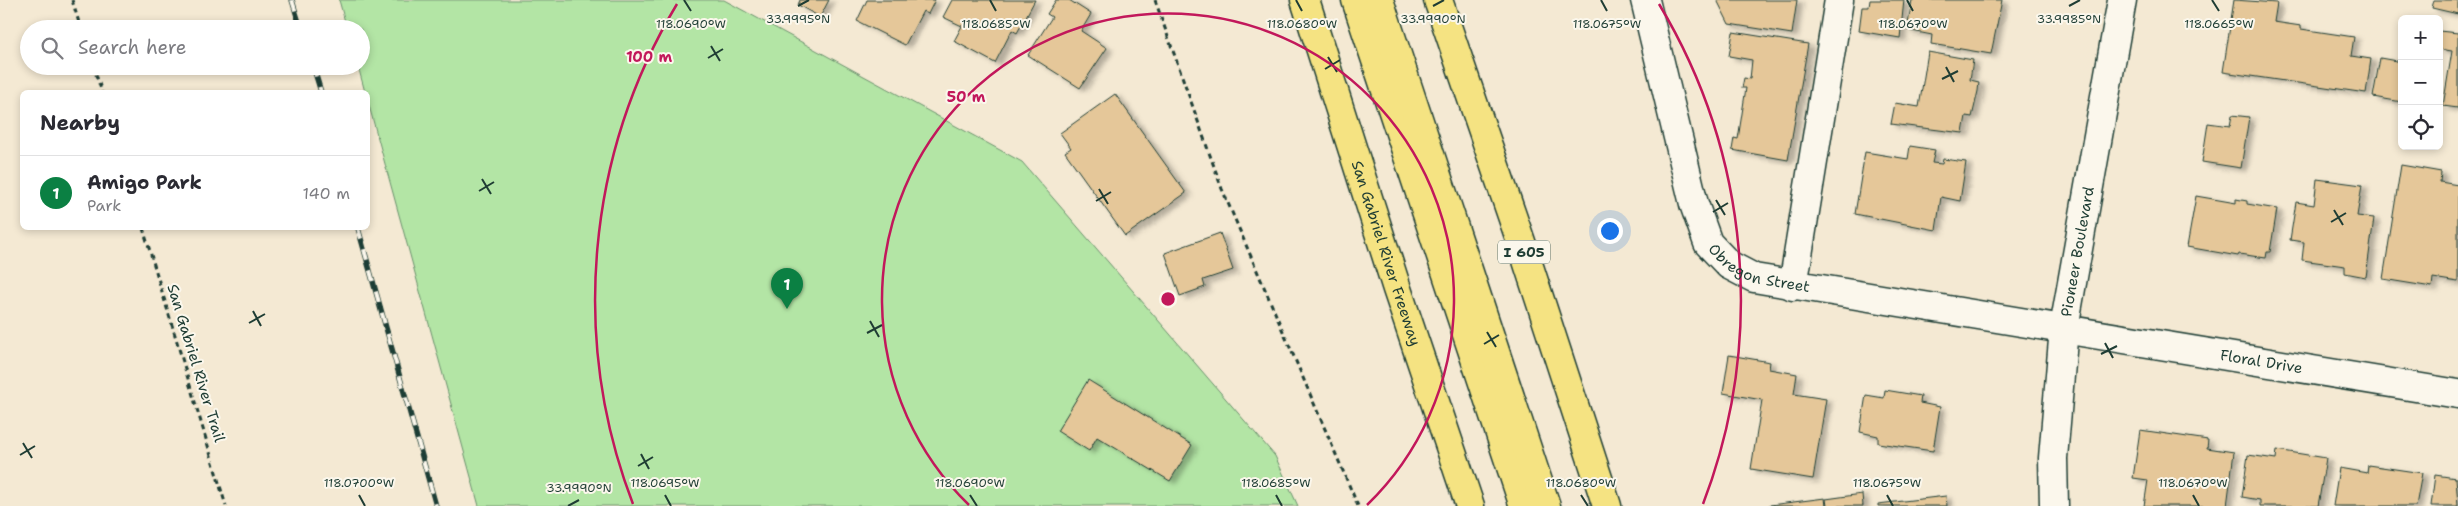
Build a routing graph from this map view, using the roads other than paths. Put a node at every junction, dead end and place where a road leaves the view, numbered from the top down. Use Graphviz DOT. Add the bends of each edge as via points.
graph roads {
  1 [pos="1305,0"];
  2 [pos="1356,0"];
  3 [pos="1379,0"];
  4 [pos="1438,0"];
  5 [pos="1646,0"];
  6 [pos="1839,0"];
  7 [pos="2122,0"];
  8 [pos="1793,286"];
  9 [pos="2064,328"];
  10 [pos="2458,394"];
  11 [pos="1470,506"];
  12 [pos="1524,506"];
  13 [pos="1546,506"];
  14 [pos="1607,506"];
  15 [pos="2054,506"];
  1 -- 11 [label="highway, San Gabriel River Freeway"];
  2 -- 12 [label="highway"];
  3 -- 13 [label="highway"];
  4 -- 14 [label="highway, I 605"];
  5 -- 8 [label="street, Obregon Street" via="1694,204 1708,244 1729,265 1754,278"];
  6 -- 8 [label="street"];
  7 -- 9 [label="street, Pioneer Boulevard"];
  8 -- 9 [label="street, Obregon Street"];
  9 -- 10 [label="street, Floral Drive"];
  9 -- 15 [label="street, Pioneer Boulevard" via="2053,458"];
}
